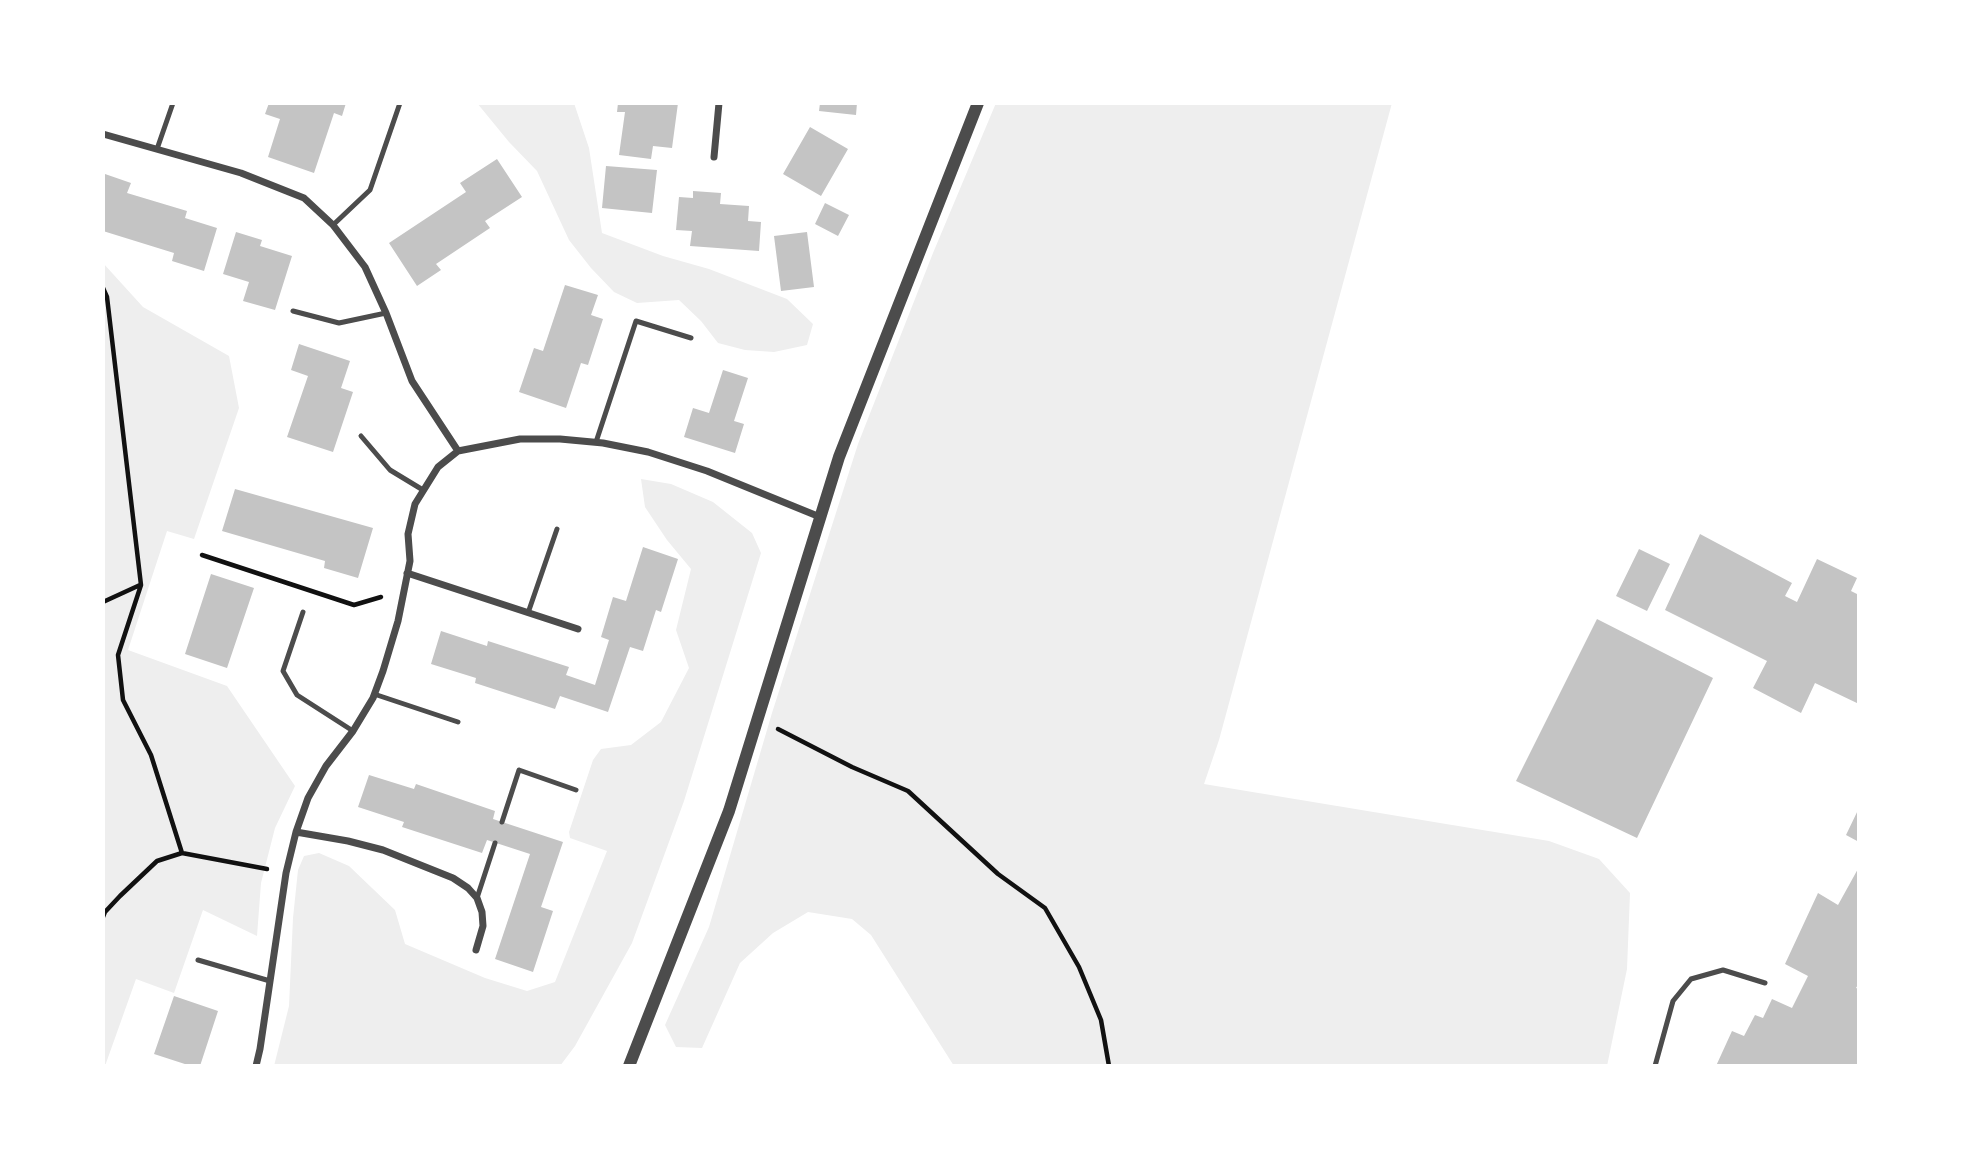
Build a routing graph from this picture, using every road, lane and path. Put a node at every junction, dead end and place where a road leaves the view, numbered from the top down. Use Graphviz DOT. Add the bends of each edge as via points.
graph roads {
  1 [pos="173,103"];
  2 [pos="400,103"];
  3 [pos="719,103"];
  4 [pos="978,103"];
  5 [pos="103,134"];
  6 [pos="157,149"];
  7 [pos="714,157"];
  8 [pos="333,225"];
  9 [pos="103,288"];
  10 [pos="293,311"];
  11 [pos="386,313"];
  12 [pos="691,338"];
  13 [pos="361,436"];
  14 [pos="596,442"];
  15 [pos="458,451"];
  16 [pos="424,490"];
  17 [pos="820,517"];
  18 [pos="557,529"];
  19 [pos="202,555"];
  20 [pos="407,573"];
  21 [pos="141,584"];
  22 [pos="404,590"];
  23 [pos="103,602"];
  24 [pos="303,612"];
  25 [pos="528,613"];
  26 [pos="578,629"];
  27 [pos="374,694"];
  28 [pos="757,721"];
  29 [pos="458,722"];
  30 [pos="353,731"];
  31 [pos="576,790"];
  32 [pos="502,822"];
  33 [pos="296,832"];
  34 [pos="495,843"];
  35 [pos="182,853"];
  36 [pos="286,873"];
  37 [pos="477,898"];
  38 [pos="103,917"];
  39 [pos="476,950"];
  40 [pos="198,960"];
  41 [pos="270,981"];
  42 [pos="1765,983"];
  43 [pos="256,1066"];
  44 [pos="629,1066"];
  45 [pos="1109,1066"];
  46 [pos="1655,1066"];
  1 -- 6 [label="lane"];
  2 -- 8 [label="lane" via="370,190"];
  3 -- 7 [label="street"];
  4 -- 17 [label="street" via="839,457"];
  5 -- 6 [label="street"];
  6 -- 8 [label="street" via="241,173 304,198"];
  8 -- 11 [label="street" via="365,267"];
  9 -- 21 [label="path"];
  10 -- 11 [label="lane" via="339,323"];
  11 -- 15 [label="street" via="412,381"];
  12 -- 14 [label="lane" via="636,321"];
  13 -- 16 [label="lane" via="390,470"];
  14 -- 15 [label="street" via="520,439"];
  14 -- 17 [label="street" via="708,471"];
  15 -- 16 [label="street" via="438,467"];
  16 -- 20 [label="street" via="415,504 408,534"];
  17 -- 28 [label="street"];
  18 -- 25 [label="lane"];
  19 -- 22 [label="path" via="354,605"];
  20 -- 22 [label="street"];
  20 -- 25 [label="street"];
  21 -- 23 [label="path"];
  21 -- 35 [label="path" via="118,655 123,700 151,755"];
  22 -- 27 [label="street"];
  24 -- 30 [label="lane" via="283,671 297,695"];
  25 -- 26 [label="street"];
  27 -- 29 [label="lane"];
  27 -- 30 [label="street"];
  28 -- 44 [label="street" via="729,811"];
  28 -- 45 [label="path" via="908,791 998,874 1045,908 1079,967 1101,1020"];
  30 -- 33 [label="street" via="326,766"];
  31 -- 32 [label="lane" via="519,770"];
  33 -- 36 [label="street"];
  33 -- 37 [label="street" via="383,850 453,878"];
  34 -- 37 [label="lane"];
  35 -- 36 [label="path"];
  35 -- 38 [label="path" via="157,861"];
  36 -- 41 [label="street"];
  37 -- 39 [label="street" via="483,926"];
  40 -- 41 [label="lane"];
  41 -- 43 [label="street"];
  42 -- 46 [label="lane" via="1723,970 1691,979 1673,1001"];
}
